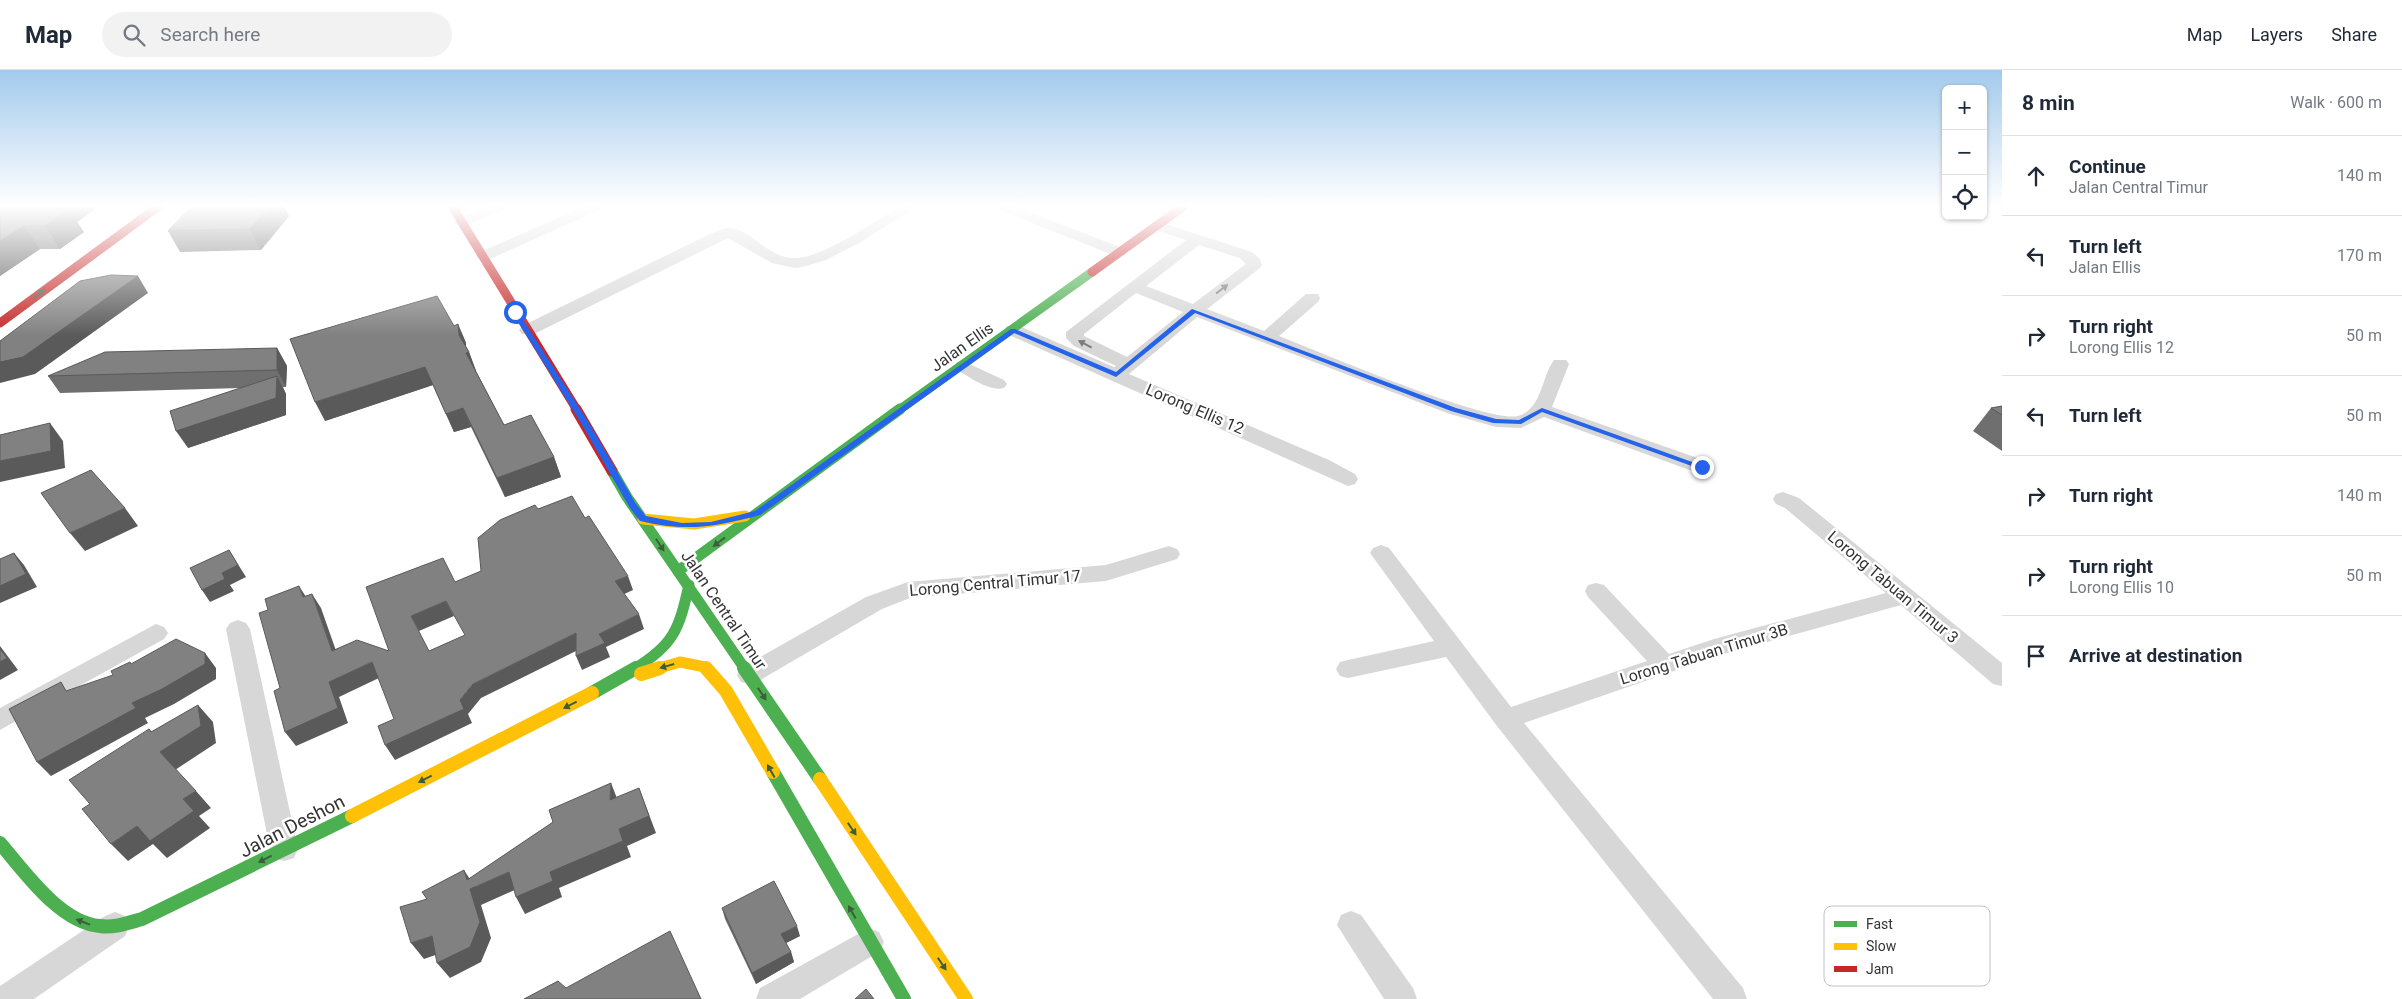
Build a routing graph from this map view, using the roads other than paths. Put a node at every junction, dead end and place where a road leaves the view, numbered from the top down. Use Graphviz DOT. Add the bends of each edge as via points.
graph roads {
  1 [pos="101,249"];
  2 [pos="480,249"];
  3 [pos="499,249"];
  4 [pos="690,249"];
  5 [pos="758,249"];
  6 [pos="834,249"];
  7 [pos="1112,249"];
  8 [pos="1123,249"];
  9 [pos="1184,249"];
  10 [pos="1227,249"];
  11 [pos="1119,252"];
  12 [pos="484,256"];
  13 [pos="1134,287"];
  14 [pos="1312,298"];
  15 [pos="1194,311"];
  16 [pos="0,324"];
  17 [pos="528,330"];
  18 [pos="1013,330"];
  19 [pos="1266,338"];
  20 [pos="1560,364"];
  21 [pos="963,366"];
  22 [pos="1123,370"];
  23 [pos="998,384"];
  24 [pos="1542,410"];
  25 [pos="1702,467"];
  26 [pos="1348,479"];
  27 [pos="1783,499"];
  28 [pos="757,513"];
  29 [pos="643,519"];
  30 [pos="1380,553"];
  31 [pos="1169,554"];
  32 [pos="678,571"];
  33 [pos="689,585"];
  34 [pos="1596,591"];
  35 [pos="1905,596"];
  36 [pos="238,629"];
  37 [pos="156,633"];
  38 [pos="1450,647"];
  39 [pos="1665,665"];
  40 [pos="1348,669"];
  41 [pos="749,675"];
  42 [pos="2002,677"];
  43 [pos="614,682"];
  44 [pos="1506,718"];
  45 [pos="0,720"];
  46 [pos="0,842"];
  47 [pos="284,849"];
  48 [pos="115,926"];
  49 [pos="1351,926"];
  50 [pos="869,942"];
  51 [pos="8,999"];
  52 [pos="770,999"];
  53 [pos="904,999"];
  54 [pos="966,999"];
  55 [pos="1402,999"];
  56 [pos="1732,999"];
  16 -- 1 [label="main road, one-way"];
  2 -- 12 [label="main road, Jalan Central Timur"];
  3 -- 12 [label="street"];
  4 -- 17 [label="street"];
  5 -- 6 [label="street" via="795,264 815,260"];
  7 -- 11 [label="street"];
  8 -- 11 [label="main road, Jalan Ellis"];
  9 -- 13 [label="street"];
  15 -- 10 [label="street, one-way" via="1254,266 1253,260 1246,255"];
  11 -- 18 [label="main road, Jalan Ellis"];
  12 -- 17 [label="main road, Jalan Central Timur"];
  13 -- 15 [label="street"];
  22 -- 13 [label="street, one-way" via="1080,342 1075,338 1075,332"];
  14 -- 19 [label="street"];
  15 -- 19 [label="street"];
  15 -- 22 [label="street"];
  17 -- 29 [label="main road, Jalan Central Timur"];
  18 -- 21 [label="main road, Jalan Ellis"];
  18 -- 22 [label="street, Lorong Ellis 12"];
  19 -- 24 [label="street" via="1496,422 1521,422"];
  20 -- 24 [label="street"];
  21 -- 23 [label="street"];
  21 -- 28 [label="main road, Jalan Ellis"];
  22 -- 26 [label="street, Lorong Ellis 12"];
  24 -- 25 [label="street"];
  27 -- 35 [label="street, Lorong Tabuan Timur 3"];
  28 -- 29 [label="main road, Jalan Ellis" via="711,524 682,525"];
  28 -- 32 [label="main road, Jalan Ellis, one-way"];
  29 -- 32 [label="main road, Jalan Central Timur, one-way"];
  30 -- 38 [label="street"];
  31 -- 41 [label="street, Lorong Central Timur 17" via="1106,573 908,590 874,603"];
  32 -- 33 [label="main road, Jalan Central Timur"];
  33 -- 41 [label="main road, Jalan Central Timur"];
  33 -- 43 [label="main road" via="685,608 665,648"];
  34 -- 39 [label="street"];
  35 -- 39 [label="street, Lorong Tabuan Timur 3B" via="1714,648"];
  35 -- 42 [label="street, Lorong Tabuan Timur 3"];
  36 -- 47 [label="street"];
  37 -- 45 [label="street"];
  38 -- 40 [label="street"];
  38 -- 44 [label="street"];
  39 -- 44 [label="street, Lorong Tabuan Timur 3B"];
  41 -- 54 [label="main road, Jalan Central Timur, one-way"];
  43 -- 47 [label="main road, Jalan Deshon, one-way"];
  50 -- 43 [label="main road, one-way" via="726,691 705,667 680,662"];
  44 -- 56 [label="street"];
  48 -- 46 [label="main road, Jalan Deshon, one-way" via="95,926 76,920"];
  47 -- 48 [label="main road, Jalan Deshon, one-way" via="142,919"];
  48 -- 51 [label="street"];
  49 -- 55 [label="street"];
  50 -- 52 [label="street"];
  50 -- 53 [label="main road"];
}
